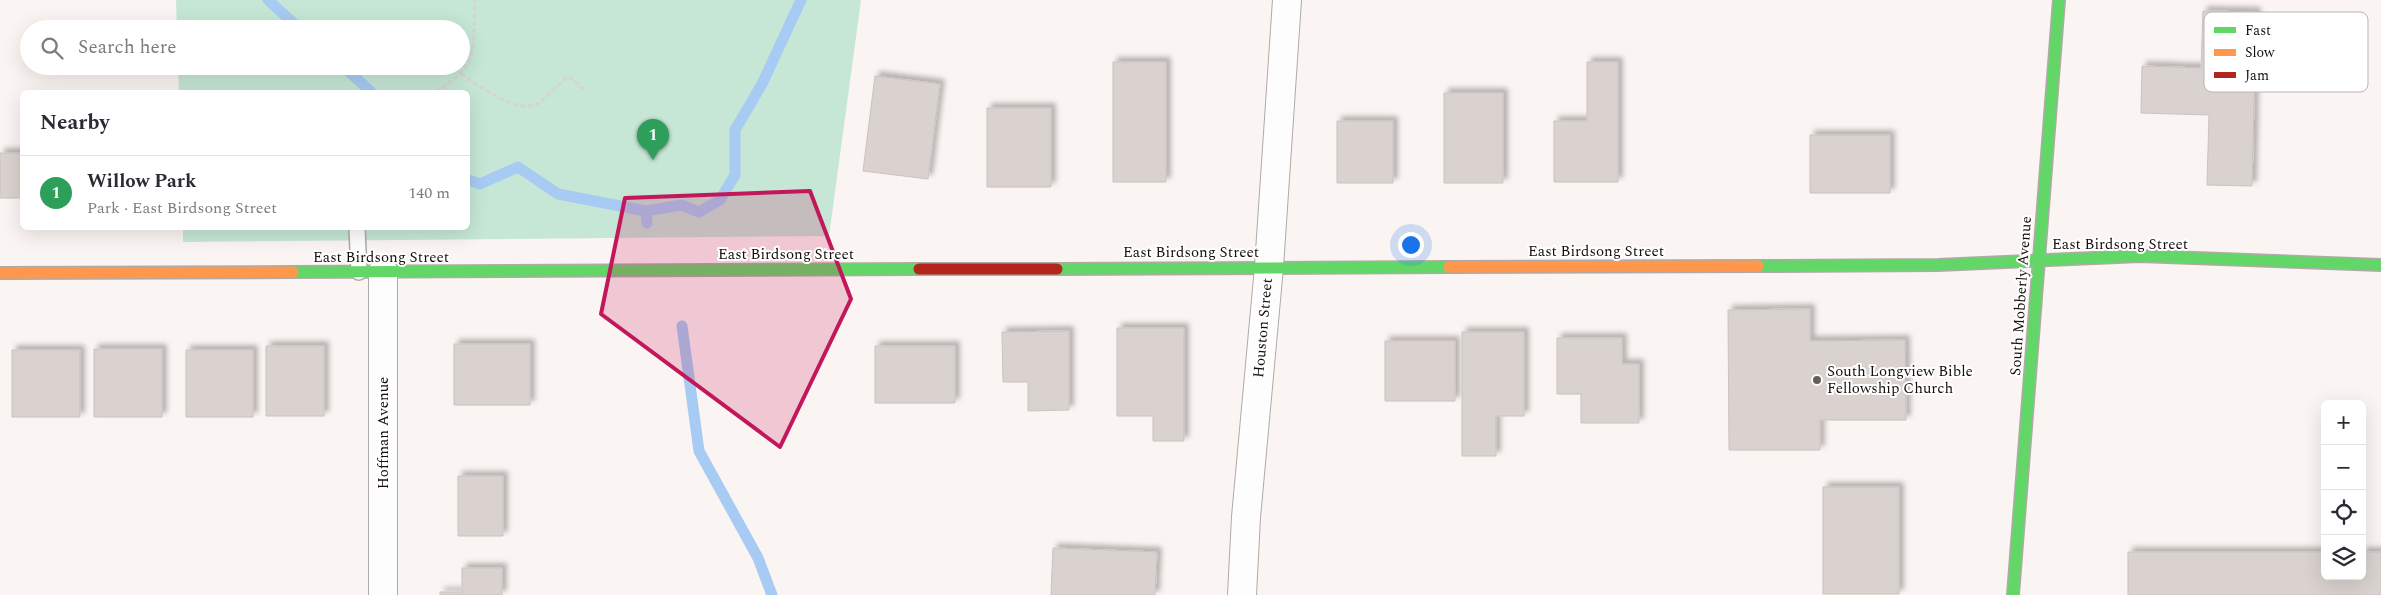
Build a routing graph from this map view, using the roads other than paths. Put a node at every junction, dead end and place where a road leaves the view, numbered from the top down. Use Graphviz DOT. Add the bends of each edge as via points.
graph roads {
  1 [pos="1288,0"];
  2 [pos="2059,0"];
  3 [pos="358,230"];
  4 [pos="2039,259"];
  5 [pos="1269,266"];
  6 [pos="2381,266"];
  7 [pos="371,272"];
  8 [pos="0,273"];
  9 [pos="383,595"];
  10 [pos="1242,595"];
  11 [pos="2013,595"];
  1 -- 5 [label="street, Houston Street"];
  2 -- 4 [label="street, South Mobberly Avenue"];
  3 -- 7 [label="lane"];
  4 -- 5 [label="street, East Birdsong Street" via="1938,265"];
  4 -- 6 [label="street, East Birdsong Street" via="2140,256"];
  4 -- 11 [label="street, South Mobberly Avenue"];
  5 -- 7 [label="street, East Birdsong Street"];
  5 -- 10 [label="street, Houston Street"];
  7 -- 8 [label="street, East Birdsong Street"];
  7 -- 9 [label="street, Hoffman Avenue"];
}
